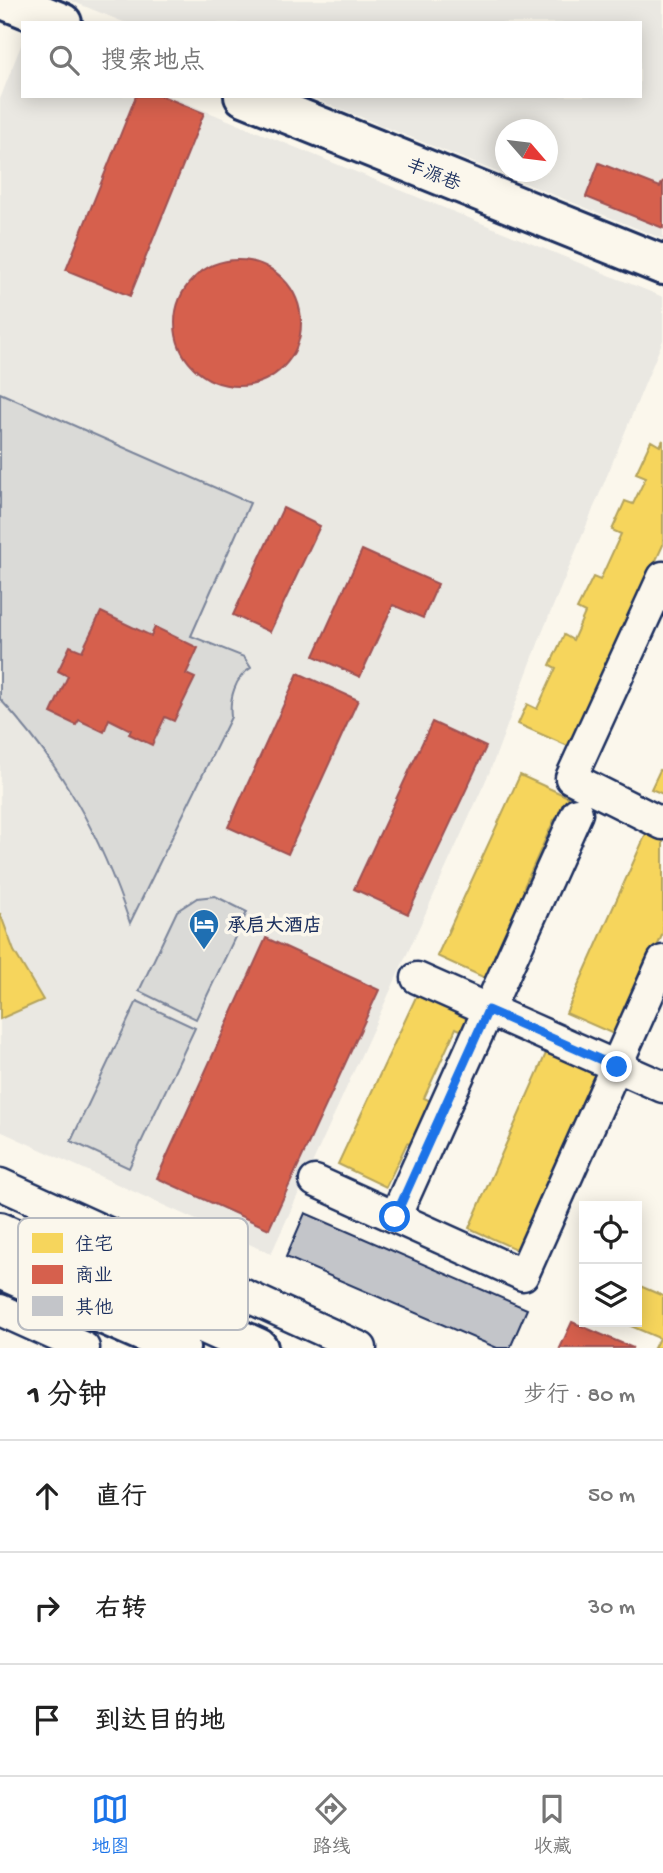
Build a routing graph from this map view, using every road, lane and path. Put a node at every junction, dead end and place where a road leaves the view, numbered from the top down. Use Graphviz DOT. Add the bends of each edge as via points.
graph roads {
  1 [pos="5,0"];
  2 [pos="57,21"];
  3 [pos="249,98"];
  4 [pos="663,265"];
  5 [pos="663,577"];
  6 [pos="577,813"];
  7 [pos="663,824"];
  8 [pos="663,961"];
  9 [pos="416,978"];
  10 [pos="488,1010"];
  11 [pos="617,1067"];
  12 [pos="663,1087"];
  13 [pos="315,1181"];
  14 [pos="0,1184"];
  15 [pos="395,1217"];
  16 [pos="75,1218"];
  17 [pos="0,1232"];
  18 [pos="18,1240"];
  19 [pos="0,1269"];
  20 [pos="18,1277"];
  21 [pos="248,1297"];
  22 [pos="0,1310"];
  23 [pos="18,1318"];
  24 [pos="44,1330"];
  25 [pos="139,1330"];
  26 [pos="218,1330"];
  27 [pos="84,1348"];
  28 [pos="180,1348"];
  29 [pos="258,1348"];
  30 [pos="361,1348"];
  1 -- 2 [label="main road"];
  3 -- 4 [label="main road, 丰源巷"];
  5 -- 7 [label="street" via="571,778"];
  6 -- 10 [label="street"];
  8 -- 11 [label="street"];
  9 -- 10 [label="street"];
  10 -- 11 [label="street"];
  10 -- 15 [label="street"];
  11 -- 12 [label="street"];
  11 -- 15 [label="street" via="523,1275"];
  13 -- 15 [label="street"];
  14 -- 16 [label="street"];
  17 -- 18 [label="main road"];
  19 -- 20 [label="main road"];
  21 -- 30 [label="street"];
  22 -- 23 [label="street"];
  24 -- 27 [label="street"];
  25 -- 28 [label="main road"];
  26 -- 29 [label="main road"];
}
